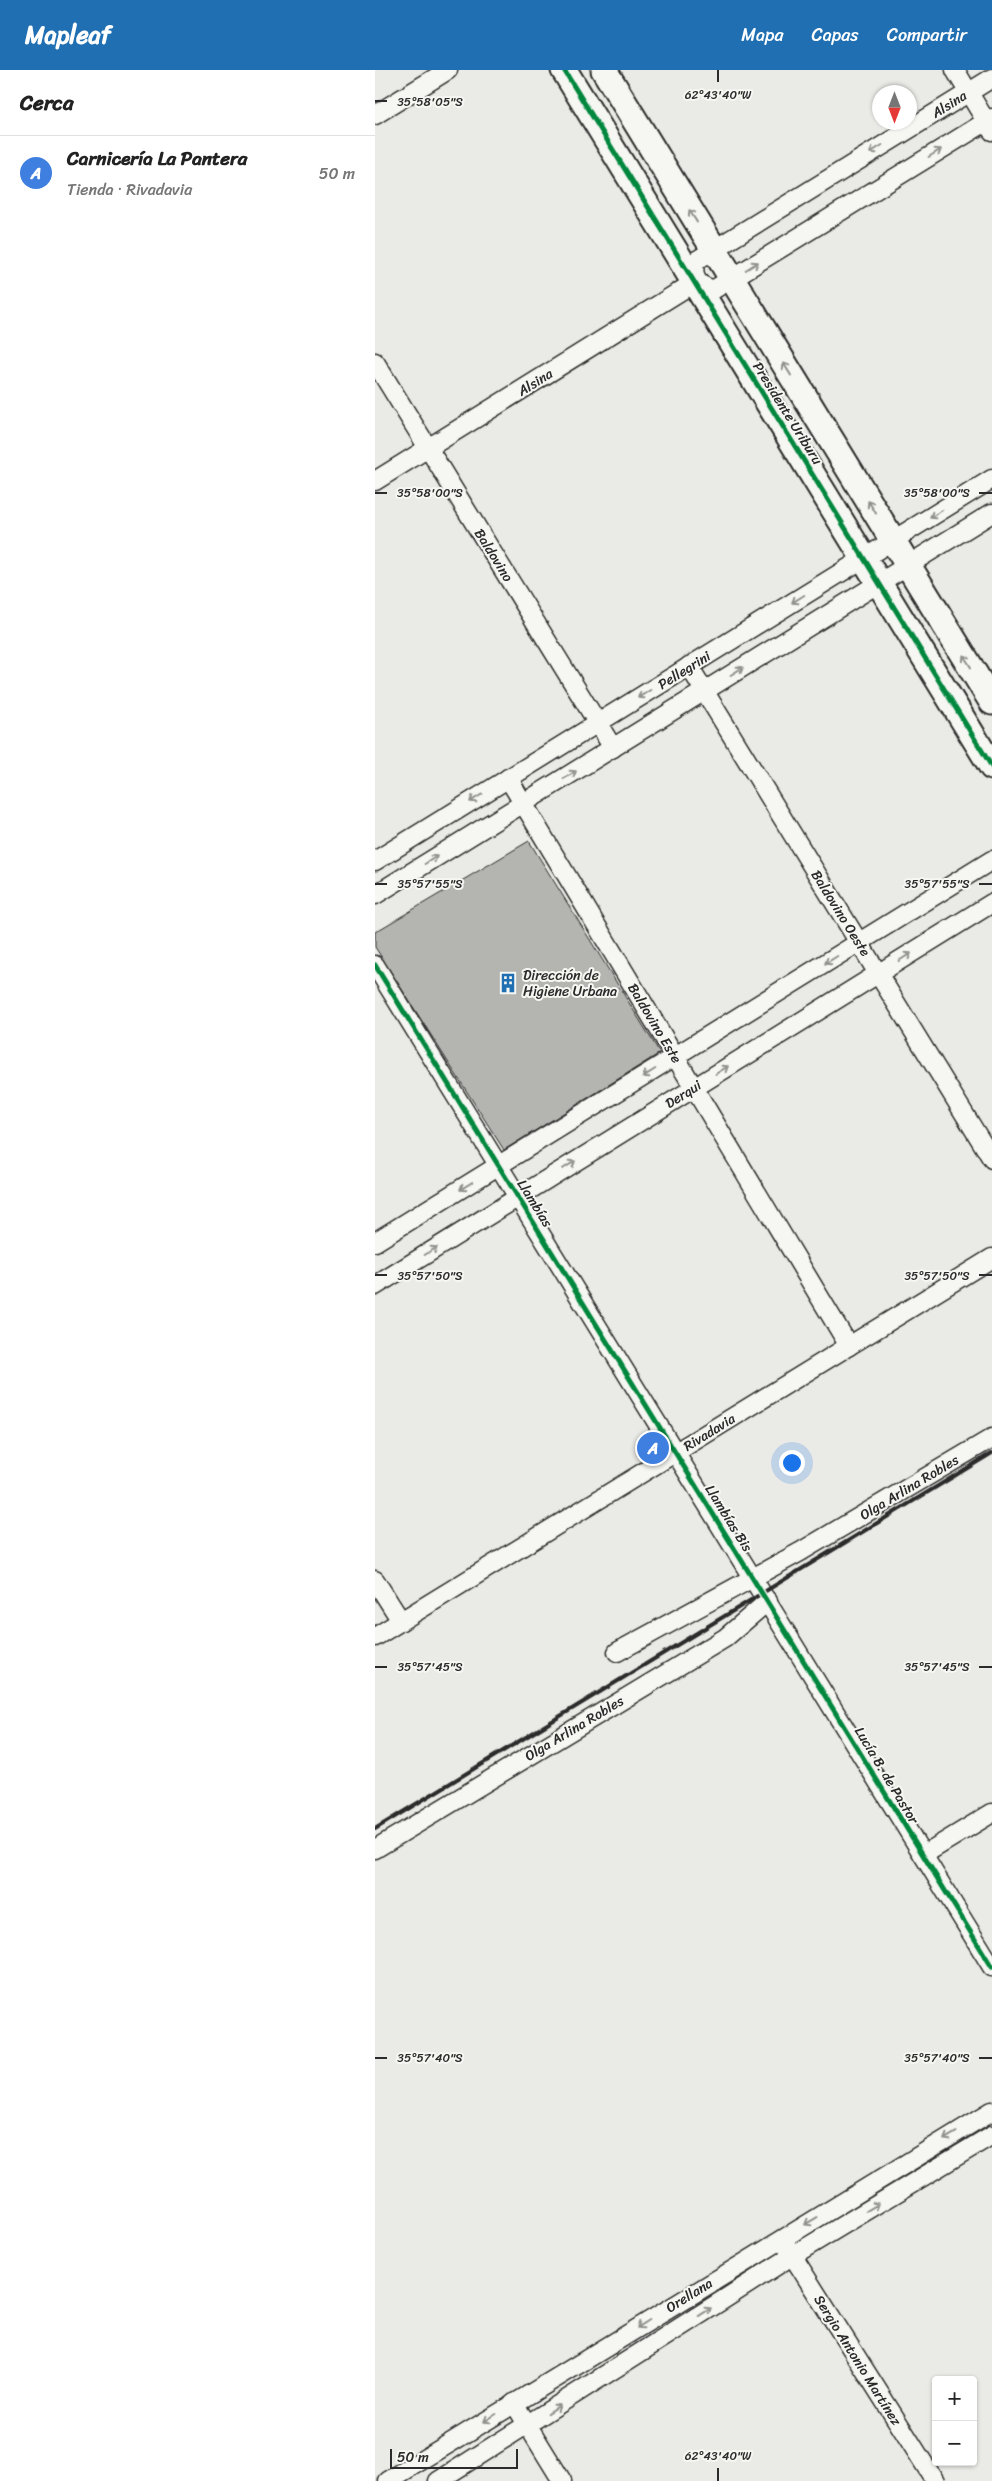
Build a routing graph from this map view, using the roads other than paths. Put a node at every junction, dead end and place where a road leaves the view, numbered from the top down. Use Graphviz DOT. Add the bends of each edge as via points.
graph roads {
  1 [pos="449,70"];
  2 [pos="564,70"];
  3 [pos="604,70"];
  4 [pos="955,70"];
  5 [pos="992,78"];
  6 [pos="968,92"];
  7 [pos="375,115"];
  8 [pos="990,123"];
  9 [pos="714,249"];
  10 [pos="732,279"];
  11 [pos="695,282"];
  12 [pos="375,362"];
  13 [pos="428,448"];
  14 [pos="992,479"];
  15 [pos="375,481"];
  16 [pos="992,513"];
  17 [pos="893,540"];
  18 [pos="864,558"];
  19 [pos="908,565"];
  20 [pos="879,583"];
  21 [pos="689,666"];
  22 [pos="705,691"];
  23 [pos="992,702"];
  24 [pos="597,723"];
  25 [pos="613,748"];
  26 [pos="992,767"];
  27 [pos="508,778"];
  28 [pos="523,803"];
  29 [pos="992,860"];
  30 [pos="375,861"];
  31 [pos="375,895"];
  32 [pos="992,903"];
  33 [pos="859,943"];
  34 [pos="375,965"];
  35 [pos="878,974"];
  36 [pos="675,1056"];
  37 [pos="694,1088"];
  38 [pos="992,1159"];
  39 [pos="499,1166"];
  40 [pos="518,1197"];
  41 [pos="375,1242"];
  42 [pos="992,1258"];
  43 [pos="375,1286"];
  44 [pos="849,1346"];
  45 [pos="992,1438"];
  46 [pos="675,1453"];
  47 [pos="753,1579"];
  48 [pos="375,1580"];
  49 [pos="766,1597"];
  50 [pos="401,1622"];
  51 [pos="375,1637"];
  52 [pos="617,1652"];
  53 [pos="992,1813"];
  54 [pos="375,1849"];
  55 [pos="923,1855"];
  56 [pos="992,1967"];
  57 [pos="992,2111"];
  58 [pos="992,2134"];
  59 [pos="782,2238"];
  60 [pos="792,2256"];
  61 [pos="514,2403"];
  62 [pos="528,2425"];
  63 [pos="387,2481"];
  64 [pos="438,2481"];
  65 [pos="562,2481"];
  66 [pos="935,2481"];
  1 -- 7 [label="street"];
  2 -- 11 [label="street, Presidente Uriburu"];
  9 -- 3 [label="street, Presidente Uriburu, one-way"];
  4 -- 6 [label="street"];
  5 -- 6 [label="street, Alsina"];
  6 -- 8 [label="street"];
  6 -- 9 [label="street, Alsina, one-way"];
  10 -- 8 [label="street, one-way"];
  9 -- 10 [label="street, Presidente Uriburu"];
  9 -- 11 [label="street, Alsina" via="694,262"];
  10 -- 11 [label="street" via="713,290"];
  17 -- 10 [label="street, Presidente Uriburu, one-way"];
  11 -- 13 [label="street, Alsina"];
  11 -- 18 [label="street, Presidente Uriburu"];
  12 -- 13 [label="street, Baldovino"];
  13 -- 15 [label="street, Alsina"];
  13 -- 24 [label="street, Baldovino"];
  14 -- 17 [label="street, Pellegrini, one-way"];
  16 -- 19 [label="street, Pellegrini"];
  17 -- 18 [label="street, Pellegrini"];
  17 -- 19 [label="street, Presidente Uriburu"];
  18 -- 20 [label="street, Presidente Uriburu"];
  18 -- 21 [label="street, Pellegrini, one-way"];
  19 -- 20 [label="street, Pellegrini"];
  23 -- 19 [label="street, Presidente Uriburu, one-way"];
  22 -- 20 [label="street, Pellegrini, one-way"];
  20 -- 26 [label="street, Presidente Uriburu"];
  21 -- 22 [label="street, Baldovino Oeste"];
  21 -- 24 [label="street, Pellegrini, one-way"];
  22 -- 25 [label="street, Pellegrini"];
  22 -- 33 [label="street, Baldovino Oeste"];
  24 -- 25 [label="street, Baldovino"];
  24 -- 27 [label="street, Pellegrini"];
  28 -- 25 [label="street, Pellegrini, one-way"];
  27 -- 28 [label="street, Baldovino Este"];
  27 -- 30 [label="street, Pellegrini, one-way"];
  31 -- 28 [label="street, Pellegrini, one-way"];
  28 -- 36 [label="street, Baldovino Este"];
  29 -- 33 [label="street"];
  35 -- 32 [label="street, Derqui, one-way"];
  33 -- 35 [label="street, Baldovino Oeste"];
  33 -- 36 [label="street, one-way"];
  34 -- 39 [label="street, Llambías"];
  37 -- 35 [label="street, Derqui, one-way"];
  35 -- 38 [label="street, Baldovino Oeste"];
  36 -- 37 [label="street, Baldovino Este"];
  36 -- 39 [label="street, one-way"];
  40 -- 37 [label="street, Derqui, one-way"];
  37 -- 44 [label="street, Baldovino Este"];
  39 -- 40 [label="street, Llambías"];
  39 -- 41 [label="street, one-way"];
  43 -- 40 [label="street, Derqui, one-way"];
  40 -- 46 [label="street, Llambías"];
  42 -- 44 [label="street, Rivadavia"];
  44 -- 46 [label="street, Rivadavia"];
  45 -- 47 [label="street, Olga Arlina Robles"];
  46 -- 47 [label="street, Llambías Bis"];
  46 -- 50 [label="street, Rivadavia"];
  47 -- 49 [label="street, Llambías Bis"];
  47 -- 52 [label="street, Olga Arlina Robles"];
  48 -- 50 [label="street"];
  49 -- 54 [label="street, Olga Arlina Robles" via="725,1638"];
  49 -- 55 [label="street, Lucía B. de Pastor"];
  50 -- 51 [label="street, Rivadavia"];
  53 -- 55 [label="street"];
  55 -- 56 [label="street, Lucía B. de Pastor"];
  57 -- 59 [label="street, Orellana, one-way"];
  60 -- 58 [label="street, Orellana, one-way"];
  59 -- 60 [label="street, Sergio Antonio Martínez"];
  59 -- 61 [label="street, Orellana, one-way"];
  62 -- 60 [label="street, Orellana, one-way"];
  60 -- 66 [label="street, Sergio Antonio Martínez"];
  61 -- 62 [label="street"];
  61 -- 63 [label="street, Orellana, one-way"];
  62 -- 64 [label="street, Orellana"];
  62 -- 65 [label="street"];
}
